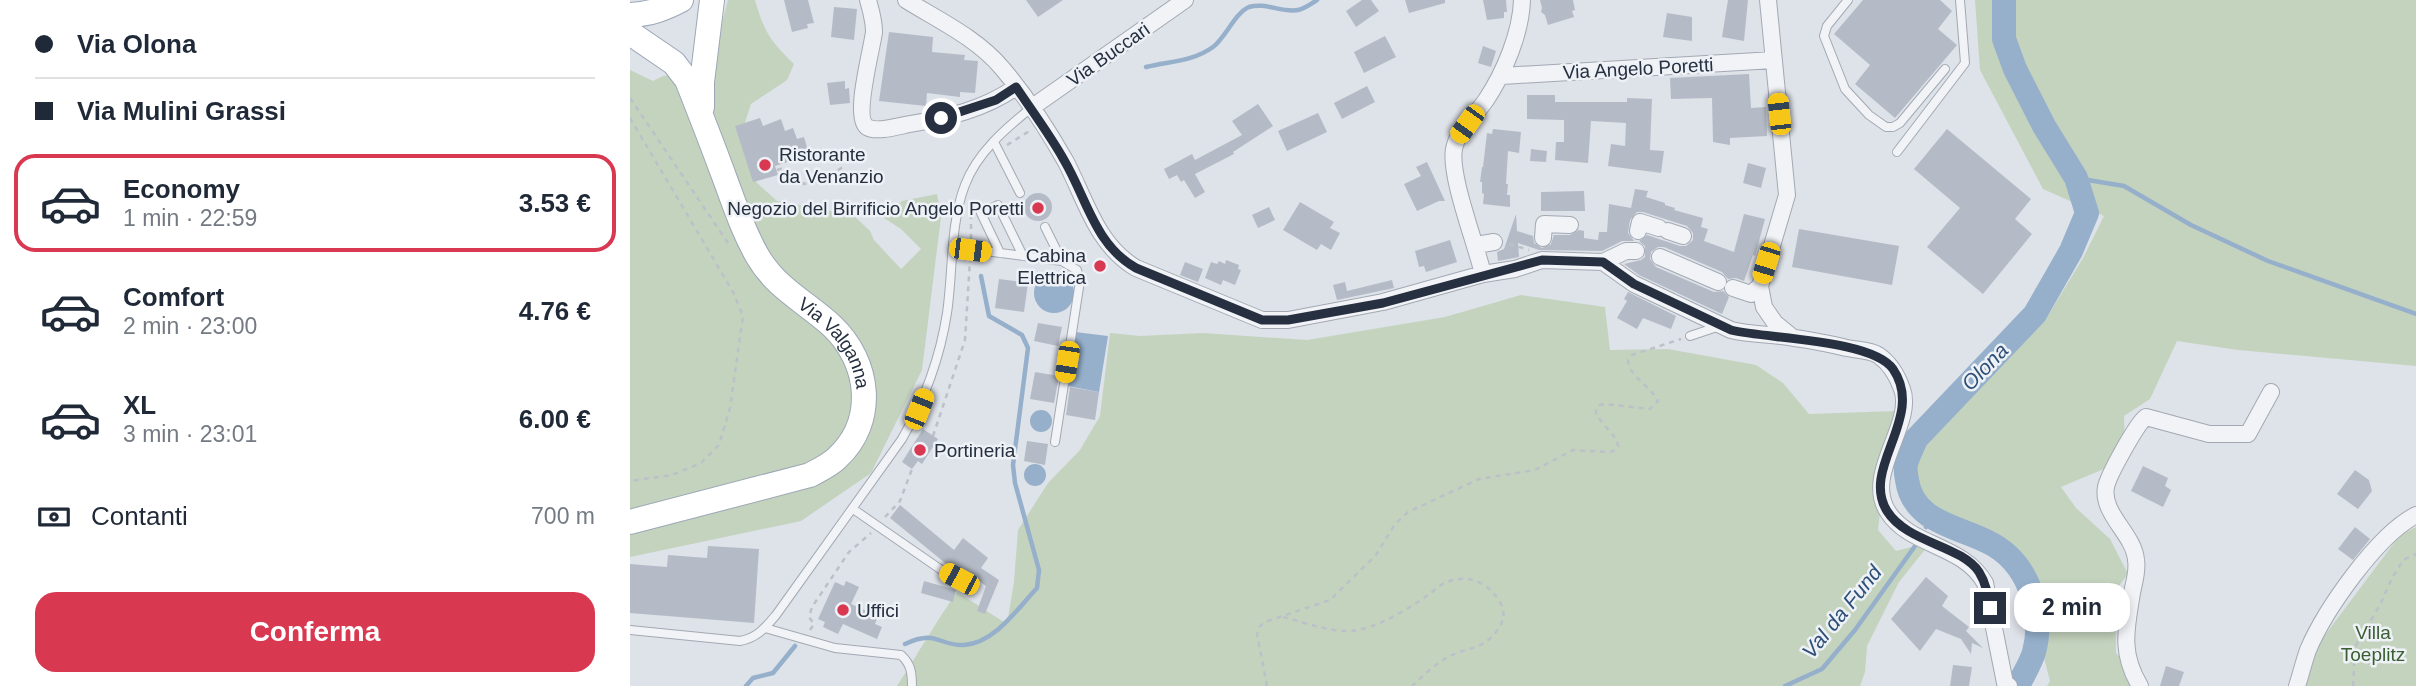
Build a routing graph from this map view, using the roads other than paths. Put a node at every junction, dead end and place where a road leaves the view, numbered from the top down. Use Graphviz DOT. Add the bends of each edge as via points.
graph roads {
  1 [pos="681,0"];
  2 [pos="712,0"];
  3 [pos="868,0"];
  4 [pos="906,0"];
  5 [pos="1185,0"];
  6 [pos="1522,0"];
  7 [pos="1768,0"];
  8 [pos="1848,0"];
  9 [pos="1960,0"];
  10 [pos="630,15"];
  11 [pos="630,33"];
  12 [pos="1774,60"];
  13 [pos="1945,69"];
  14 [pos="1502,76"];
  15 [pos="1016,87"];
  16 [pos="1031,108"];
  17 [pos="702,118"];
  18 [pos="994,142"];
  19 [pos="1897,152"];
  20 [pos="1020,193"];
  21 [pos="1570,225"];
  22 [pos="1045,227"];
  23 [pos="1670,232"];
  24 [pos="1494,242"];
  25 [pos="1476,245"];
  26 [pos="954,247"];
  27 [pos="1543,250"];
  28 [pos="1000,253"];
  29 [pos="1023,256"];
  30 [pos="1660,257"];
  31 [pos="1062,261"];
  32 [pos="1603,262"];
  33 [pos="1483,274"];
  34 [pos="1759,286"];
  35 [pos="1720,326"];
  36 [pos="1690,336"];
  37 [pos="1793,337"];
  38 [pos="2271,392"];
  39 [pos="1055,442"];
  40 [pos="853,509"];
  41 [pos="2416,515"];
  42 [pos="630,522"];
  43 [pos="973,585"];
  44 [pos="765,628"];
  45 [pos="630,631"];
  46 [pos="2007,684"];
  47 [pos="912,686"];
  48 [pos="2140,686"];
  49 [pos="2297,686"];
  1 -- 10 [label="main road" via="647,14"];
  2 -- 17 [label="main road"];
  3 -- 15 [label="street" via="874,20 861,107 866,126 894,127 957,114"];
  4 -- 15 [label="street" via="987,52"];
  5 -- 16 [label="street, Via Buccari"];
  6 -- 14 [label="street"];
  7 -- 12 [label="street"];
  8 -- 13 [label="lane" via="1824,36 1845,89 1869,115 1886,127 1900,123"];
  9 -- 19 [label="lane" via="1965,63"];
  11 -- 17 [label="main road, Via Valganna" via="674,63 687,80"];
  12 -- 14 [label="street, Via Angelo Poretti"];
  12 -- 34 [label="street" via="1787,195"];
  14 -- 25 [label="street" via="1458,137 1454,150 1455,174"];
  15 -- 16 [label="street"];
  16 -- 18 [label="lane"];
  16 -- 33 [label="street" via="1065,161 1105,242 1119,259 1262,320 1360,307"];
  17 -- 42 [label="main road, Via Valganna" via="747,237 767,271 833,327 852,352 865,402 849,445 836,460 810,475"];
  18 -- 20 [label="lane"];
  18 -- 26 [label="lane" via="965,184"];
  21 -- 27 [label="street" via="1544,224"];
  22 -- 31 [label="lane"];
  23 -- 32 [label="street" via="1635,236"];
  24 -- 25 [label="street"];
  25 -- 33 [label="street"];
  26 -- 28 [label="lane"];
  26 -- 40 [label="lane" via="947,313 931,380 902,439"];
  27 -- 32 [label="street"];
  27 -- 33 [label="street" via="1515,269"];
  28 -- 29 [label="lane"];
  28 -- 29 [label="lane" via="981,213 998,205"];
  29 -- 31 [label="lane"];
  30 -- 34 [label="street" via="1751,294"];
  31 -- 39 [label="lane" via="1077,270 1080,281"];
  32 -- 35 [label="street" via="1634,284"];
  34 -- 37 [label="street" via="1764,307"];
  35 -- 36 [label="lane"];
  35 -- 37 [label="street" via="1746,334"];
  37 -- 46 [label="street" via="1876,354 1893,368 1904,392 1903,408 1881,479 1881,497 1900,525 1978,570 1985,583"];
  38 -- 48 [label="street" via="2248,434 2209,434 2146,418 2106,486 2106,500 2136,560 2126,652"];
  40 -- 43 [label="lane" via="940,569"];
  40 -- 44 [label="lane"];
  41 -- 49 [label="street" via="2378,545 2344,590 2313,640"];
  44 -- 45 [label="lane" via="740,641"];
  44 -- 47 [label="lane" via="835,648 901,655 912,672"];
}
